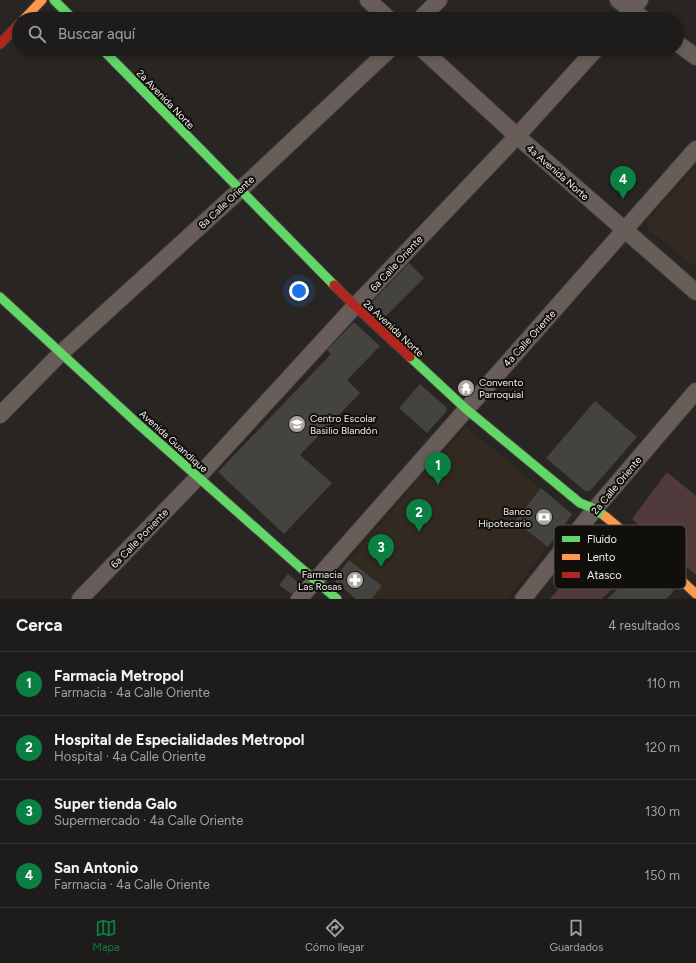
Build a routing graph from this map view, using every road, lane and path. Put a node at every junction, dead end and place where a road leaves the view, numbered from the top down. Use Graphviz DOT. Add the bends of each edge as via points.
graph roads {
  1 [pos="42,0"];
  2 [pos="54,0"];
  3 [pos="368,0"];
  4 [pos="439,0"];
  5 [pos="618,0"];
  6 [pos="31,12"];
  7 [pos="65,12"];
  8 [pos="381,12"];
  9 [pos="427,12"];
  10 [pos="635,12"];
  11 [pos="12,31"];
  12 [pos="0,44"];
  13 [pos="684,48"];
  14 [pos="109,56"];
  15 [pos="383,56"];
  16 [pos="430,56"];
  17 [pos="590,56"];
  18 [pos="696,57"];
  19 [pos="517,136"];
  20 [pos="696,149"];
  21 [pos="240,190"];
  22 [pos="624,230"];
  23 [pos="696,292"];
  24 [pos="0,297"];
  25 [pos="355,306"];
  26 [pos="60,354"];
  27 [pos="696,391"];
  28 [pos="466,409"];
  29 [pos="0,415"];
  30 [pos="198,477"];
  31 [pos="595,509"];
  32 [pos="582,525"];
  33 [pos="617,525"];
  34 [pos="554,560"];
  35 [pos="315,580"];
  36 [pos="686,584"];
  37 [pos="696,594"];
  38 [pos="80,599"];
  39 [pos="298,599"];
  40 [pos="337,599"];
  41 [pos="523,599"];
  1 -- 6 [label="street"];
  2 -- 7 [label="street"];
  3 -- 8 [label="street"];
  4 -- 9 [label="street"];
  5 -- 10 [label="street"];
  11 -- 12 [label="street"];
  13 -- 18 [label="street"];
  14 -- 21 [label="street, 2a Avenida Norte"];
  15 -- 21 [label="street, 8a Calle Oriente"];
  16 -- 19 [label="street, 4a Avenida Norte"];
  17 -- 19 [label="street, 6a Calle Oriente"];
  19 -- 22 [label="street, 4a Avenida Norte"];
  19 -- 25 [label="street, 6a Calle Oriente"];
  20 -- 22 [label="street, 4a Calle Oriente"];
  21 -- 25 [label="street, 2a Avenida Norte"];
  21 -- 26 [label="street, 8a Calle Oriente"];
  22 -- 23 [label="street, 4a Avenida Norte"];
  22 -- 28 [label="street, 4a Calle Oriente"];
  24 -- 26 [label="street, Avenida Guandique"];
  25 -- 28 [label="street, 2a Avenida Norte"];
  25 -- 30 [label="street, 6a Calle Oriente"];
  26 -- 29 [label="street, 8a Calle Oriente"];
  26 -- 30 [label="street, Avenida Guandique"];
  27 -- 31 [label="street, 2a Calle Oriente"];
  28 -- 31 [label="street, 2a Avenida Norte" via="580,503"];
  28 -- 35 [label="street, 4a Calle Oriente"];
  30 -- 35 [label="street, Avenida Guandique"];
  30 -- 38 [label="street, 6a Calle Poniente"];
  31 -- 32 [label="street, 2a Calle Oriente"];
  31 -- 33 [label="street, 2a Avenida Norte"];
  34 -- 41 [label="street, 2a Calle Oriente"];
  35 -- 39 [label="street, 4a Calle Oriente"];
  35 -- 40 [label="street, Avenida Guandique"];
  36 -- 37 [label="street, 2a Avenida Norte"];
}
